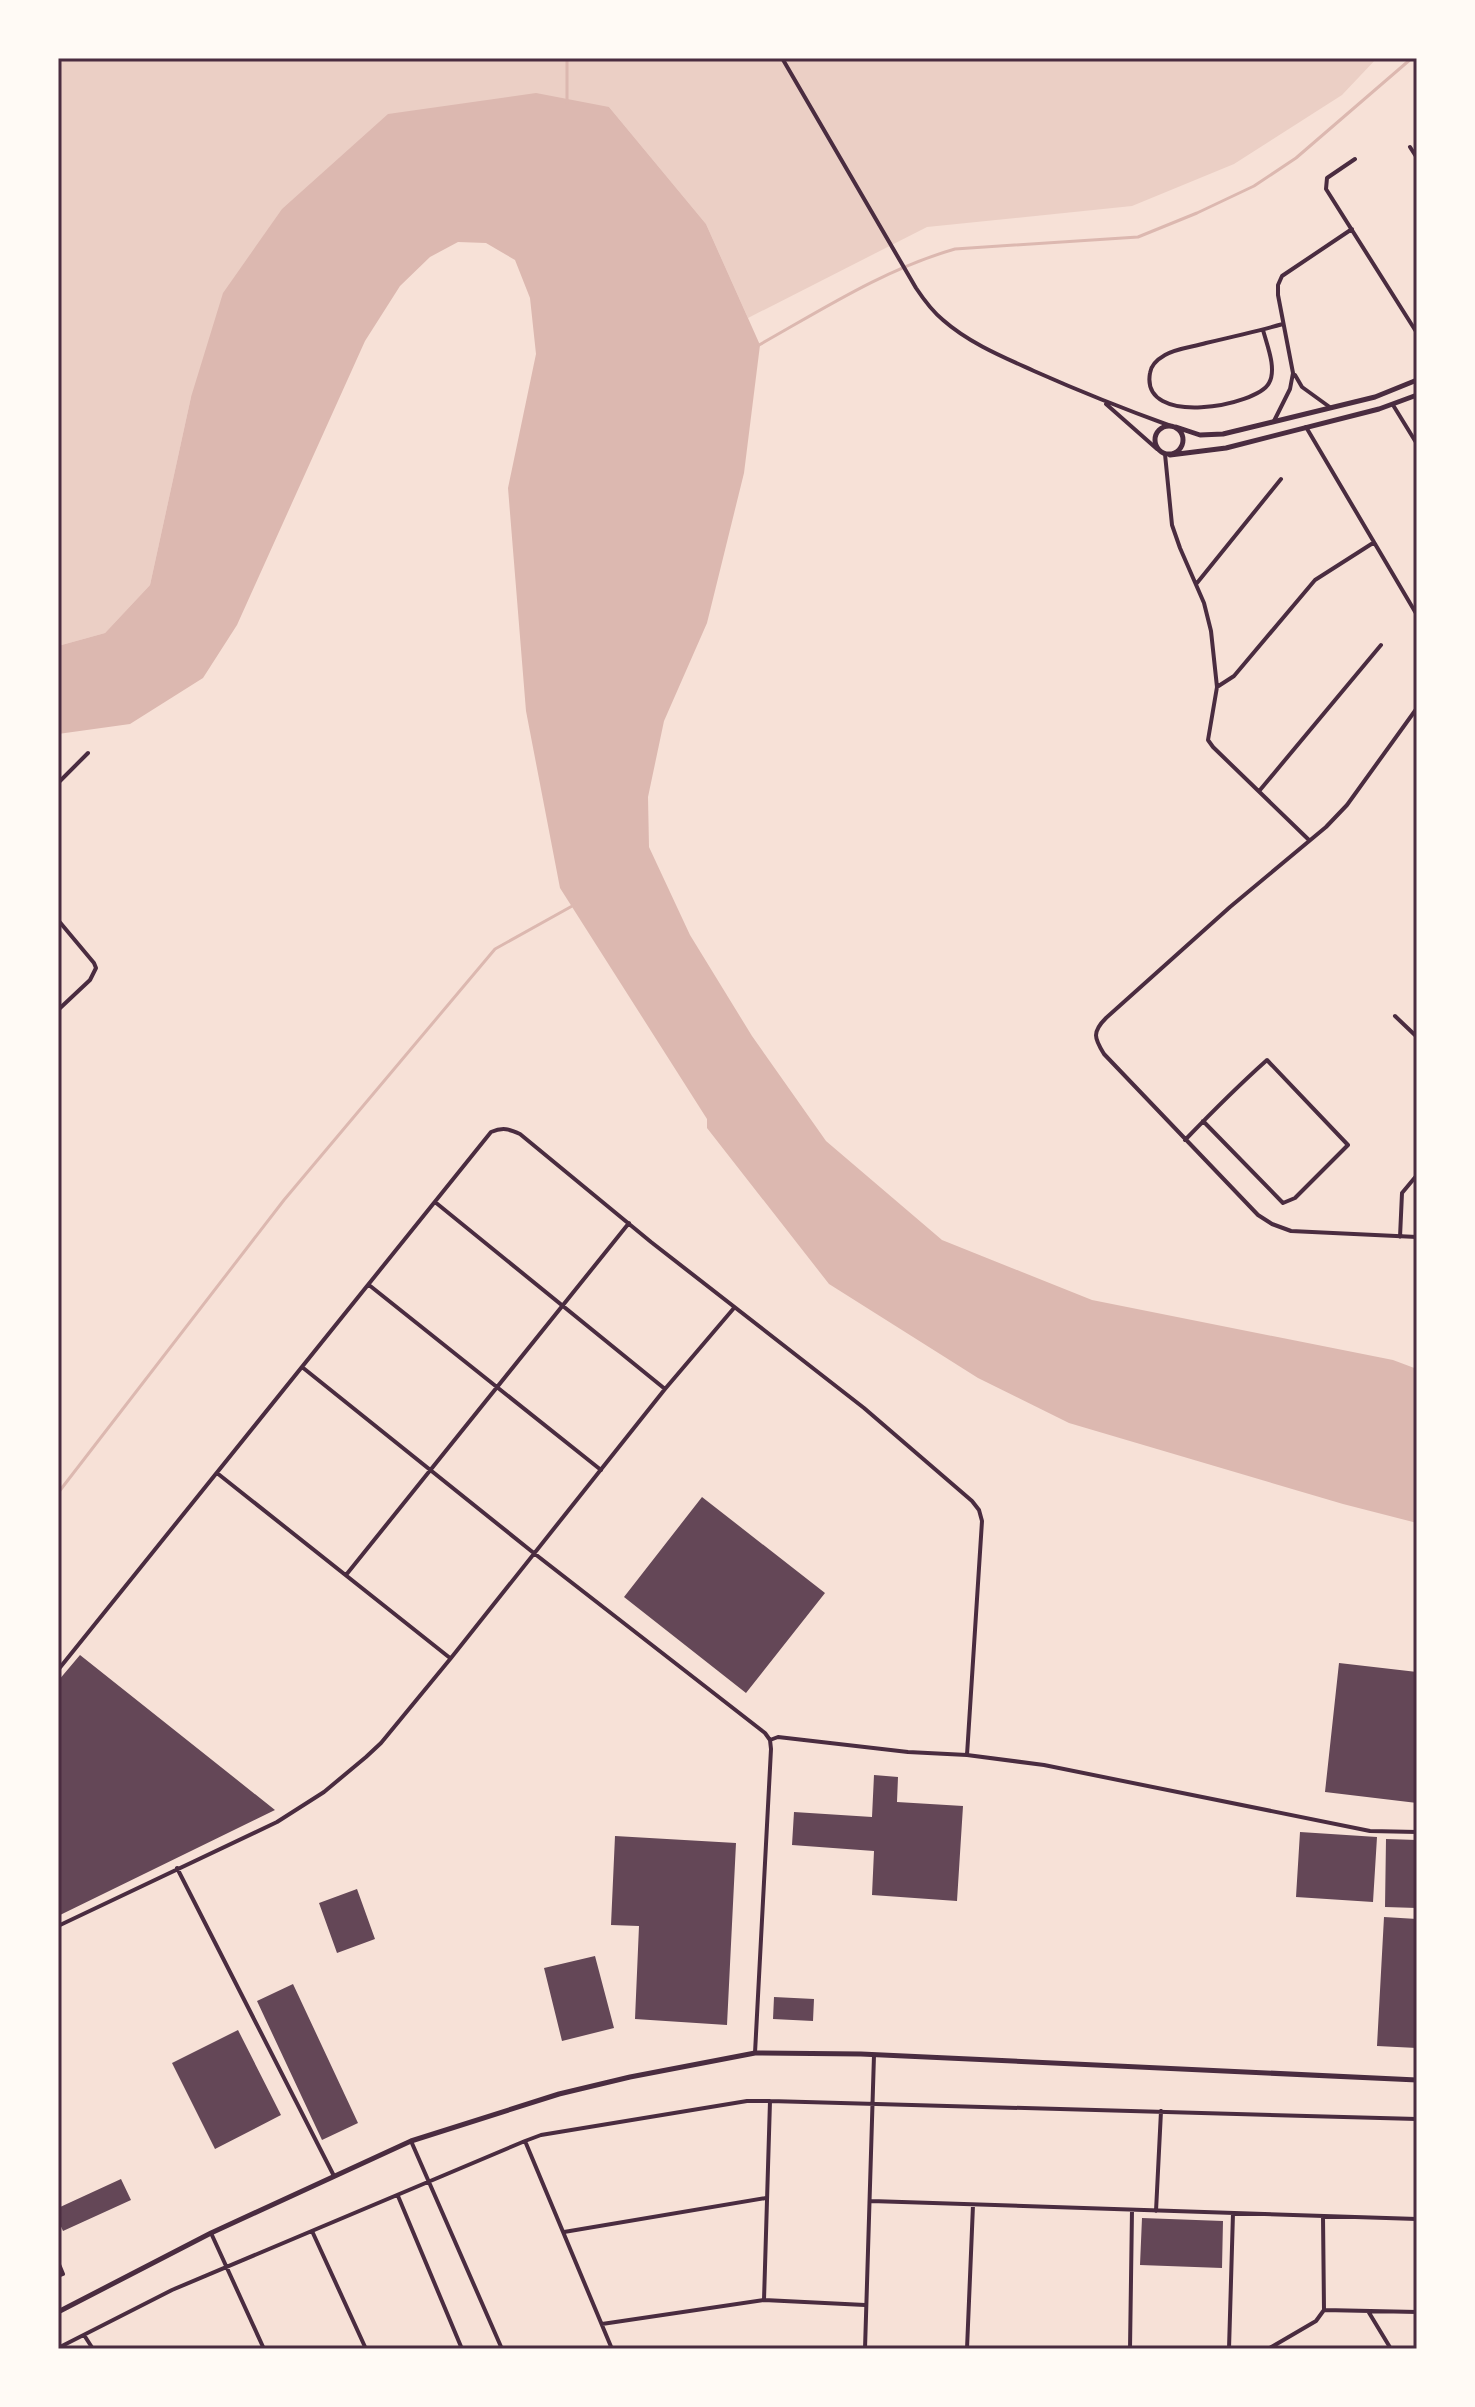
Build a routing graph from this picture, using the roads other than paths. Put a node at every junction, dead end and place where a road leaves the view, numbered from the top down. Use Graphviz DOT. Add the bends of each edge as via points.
graph roads {
  1 [pos="782,58"];
  2 [pos="1410,147"];
  3 [pos="1417,158"];
  4 [pos="1355,159"];
  5 [pos="1352,229"];
  6 [pos="1283,324"];
  7 [pos="1263,330"];
  8 [pos="1417,333"];
  9 [pos="1293,373"];
  10 [pos="1417,380"];
  11 [pos="1417,395"];
  12 [pos="1104,402"];
  13 [pos="1393,405"];
  14 [pos="1331,408"];
  15 [pos="1274,421"];
  16 [pos="1173,427"];
  17 [pos="1306,427"];
  18 [pos="1417,444"];
  19 [pos="1157,449"];
  20 [pos="1168,455"];
  21 [pos="1281,479"];
  22 [pos="1373,543"];
  23 [pos="1197,584"];
  24 [pos="1417,615"];
  25 [pos="1381,645"];
  26 [pos="1217,687"];
  27 [pos="1417,708"];
  28 [pos="88,753"];
  29 [pos="58,783"];
  30 [pos="1260,790"];
  31 [pos="1309,840"];
  32 [pos="58,920"];
  33 [pos="58,1010"];
  34 [pos="1395,1016"];
  35 [pos="1417,1037"];
  36 [pos="1203,1121"];
  37 [pos="1185,1140"];
  38 [pos="1417,1175"];
  39 [pos="435,1202"];
  40 [pos="629,1223"];
  41 [pos="1400,1237"];
  42 [pos="1417,1237"];
  43 [pos="369,1285"];
  44 [pos="562,1305"];
  45 [pos="734,1307"];
  46 [pos="302,1367"];
  47 [pos="497,1387"];
  48 [pos="665,1389"];
  49 [pos="430,1470"];
  50 [pos="601,1470"];
  51 [pos="217,1473"];
  52 [pos="535,1554"];
  53 [pos="346,1575"];
  54 [pos="451,1658"];
  55 [pos="58,1670"];
  56 [pos="770,1740"];
  57 [pos="967,1755"];
  58 [pos="1417,1832"];
  59 [pos="177,1868"];
  60 [pos="58,1926"];
  61 [pos="755,2053"];
  62 [pos="874,2055"];
  63 [pos="1417,2080"];
  64 [pos="770,2101"];
  65 [pos="874,2103"];
  66 [pos="1161,2111"];
  67 [pos="1417,2119"];
  68 [pos="411,2141"];
  69 [pos="525,2141"];
  70 [pos="334,2176"];
  71 [pos="430,2181"];
  72 [pos="398,2196"];
  73 [pos="766,2198"];
  74 [pos="871,2201"];
  75 [pos="973,2205"];
  76 [pos="1132,2210"];
  77 [pos="1156,2211"];
  78 [pos="1233,2213"];
  79 [pos="1323,2216"];
  80 [pos="1417,2219"];
  81 [pos="312,2231"];
  82 [pos="564,2232"];
  83 [pos="211,2233"];
  84 [pos="58,2262"];
  85 [pos="228,2268"];
  86 [pos="58,2276"];
  87 [pos="764,2300"];
  88 [pos="867,2305"];
  89 [pos="1324,2310"];
  90 [pos="1368,2311"];
  91 [pos="58,2312"];
  92 [pos="1417,2312"];
  93 [pos="602,2324"];
  94 [pos="84,2335"];
  95 [pos="58,2348"];
  96 [pos="93,2349"];
  97 [pos="264,2349"];
  98 [pos="366,2349"];
  99 [pos="462,2349"];
  100 [pos="502,2349"];
  101 [pos="612,2349"];
  102 [pos="865,2349"];
  103 [pos="967,2349"];
  104 [pos="1130,2349"];
  105 [pos="1229,2349"];
  106 [pos="1268,2349"];
  107 [pos="1391,2349"];
  1 -- 12 [label="street" via="928,305 969,339"];
  2 -- 3 [label="street"];
  4 -- 5 [label="street" via="1325,182"];
  5 -- 6 [label="street" via="1282,276 1278,295"];
  5 -- 8 [label="street"];
  6 -- 7 [label="street"];
  6 -- 9 [label="street"];
  7 -- 7 [label="street" via="1273,372 1269,384 1253,396 1196,409 1174,407 1150,386 1153,364 1163,356"];
  9 -- 14 [label="street" via="1302,387"];
  9 -- 15 [label="street"];
  10 -- 14 [label="street"];
  11 -- 13 [label="street"];
  12 -- 16 [label="street"];
  12 -- 19 [label="street"];
  13 -- 17 [label="street"];
  13 -- 18 [label="street"];
  14 -- 15 [label="street"];
  15 -- 16 [label="street" via="1212,435"];
  16 -- 19 [label="street" via="1155,435"];
  16 -- 20 [label="street" via="1182,434 1183,444"];
  17 -- 20 [label="street" via="1226,448"];
  17 -- 22 [label="street"];
  19 -- 20 [label="street"];
  20 -- 23 [label="street" via="1172,525"];
  21 -- 23 [label="street"];
  22 -- 24 [label="street"];
  22 -- 26 [label="street" via="1315,580 1234,676"];
  23 -- 26 [label="street" via="1211,631"];
  25 -- 30 [label="street"];
  26 -- 30 [label="street" via="1208,740"];
  27 -- 31 [label="street" via="1347,805"];
  28 -- 29 [label="street"];
  30 -- 31 [label="street"];
  31 -- 37 [label="street" via="1097,1027 1097,1043 1104,1054"];
  32 -- 33 [label="street" via="96,968"];
  34 -- 35 [label="street"];
  36 -- 36 [label="street" via="1267,1060 1348,1145 1295,1198 1283,1203"];
  36 -- 37 [label="street"];
  37 -- 41 [label="street" via="1258,1215 1282,1228"];
  38 -- 41 [label="street" via="1402,1193"];
  39 -- 40 [label="street" via="491,1132 500,1128 520,1134"];
  39 -- 43 [label="street"];
  39 -- 44 [label="street"];
  40 -- 44 [label="street"];
  40 -- 45 [label="street"];
  41 -- 42 [label="street"];
  43 -- 46 [label="street"];
  43 -- 47 [label="street"];
  44 -- 47 [label="street"];
  44 -- 48 [label="street"];
  45 -- 48 [label="street"];
  45 -- 57 [label="street" via="864,1408 979,1510"];
  46 -- 49 [label="street"];
  46 -- 51 [label="street"];
  47 -- 49 [label="street"];
  47 -- 50 [label="street"];
  48 -- 50 [label="street"];
  49 -- 52 [label="street"];
  49 -- 53 [label="street"];
  50 -- 52 [label="street"];
  51 -- 53 [label="street"];
  51 -- 55 [label="street"];
  52 -- 54 [label="street"];
  52 -- 56 [label="street"];
  53 -- 54 [label="street"];
  54 -- 59 [label="street" via="381,1743 324,1792 267,1826"];
  56 -- 57 [label="street"];
  56 -- 61 [label="street"];
  57 -- 58 [label="street" via="1044,1765 1370,1831"];
  59 -- 60 [label="street"];
  59 -- 70 [label="street"];
  61 -- 62 [label="street"];
  61 -- 68 [label="street" via="559,2094"];
  62 -- 63 [label="street"];
  62 -- 65 [label="street"];
  64 -- 65 [label="street"];
  64 -- 69 [label="street"];
  64 -- 73 [label="street"];
  65 -- 66 [label="street"];
  65 -- 74 [label="street"];
  66 -- 67 [label="street"];
  66 -- 77 [label="street"];
  68 -- 70 [label="street"];
  68 -- 71 [label="street"];
  69 -- 71 [label="street"];
  69 -- 82 [label="street"];
  70 -- 83 [label="street"];
  71 -- 72 [label="street"];
  71 -- 100 [label="street"];
  72 -- 81 [label="street"];
  72 -- 99 [label="street"];
  73 -- 82 [label="street"];
  73 -- 87 [label="street"];
  74 -- 75 [label="street"];
  74 -- 88 [label="street"];
  75 -- 76 [label="street"];
  75 -- 103 [label="street"];
  76 -- 77 [label="street"];
  76 -- 104 [label="street"];
  77 -- 78 [label="street"];
  78 -- 79 [label="street"];
  78 -- 105 [label="street"];
  79 -- 80 [label="street"];
  79 -- 89 [label="street"];
  81 -- 85 [label="street"];
  81 -- 98 [label="street"];
  82 -- 93 [label="street"];
  83 -- 85 [label="street"];
  83 -- 91 [label="street"];
  84 -- 86 [label="street" via="63,2274"];
  85 -- 94 [label="street"];
  85 -- 97 [label="street"];
  87 -- 88 [label="street"];
  87 -- 93 [label="street"];
  88 -- 102 [label="street"];
  89 -- 90 [label="street"];
  89 -- 106 [label="street" via="1322,2317"];
  90 -- 92 [label="street"];
  90 -- 107 [label="street"];
  93 -- 101 [label="street"];
  94 -- 95 [label="street"];
  94 -- 96 [label="street"];
}
